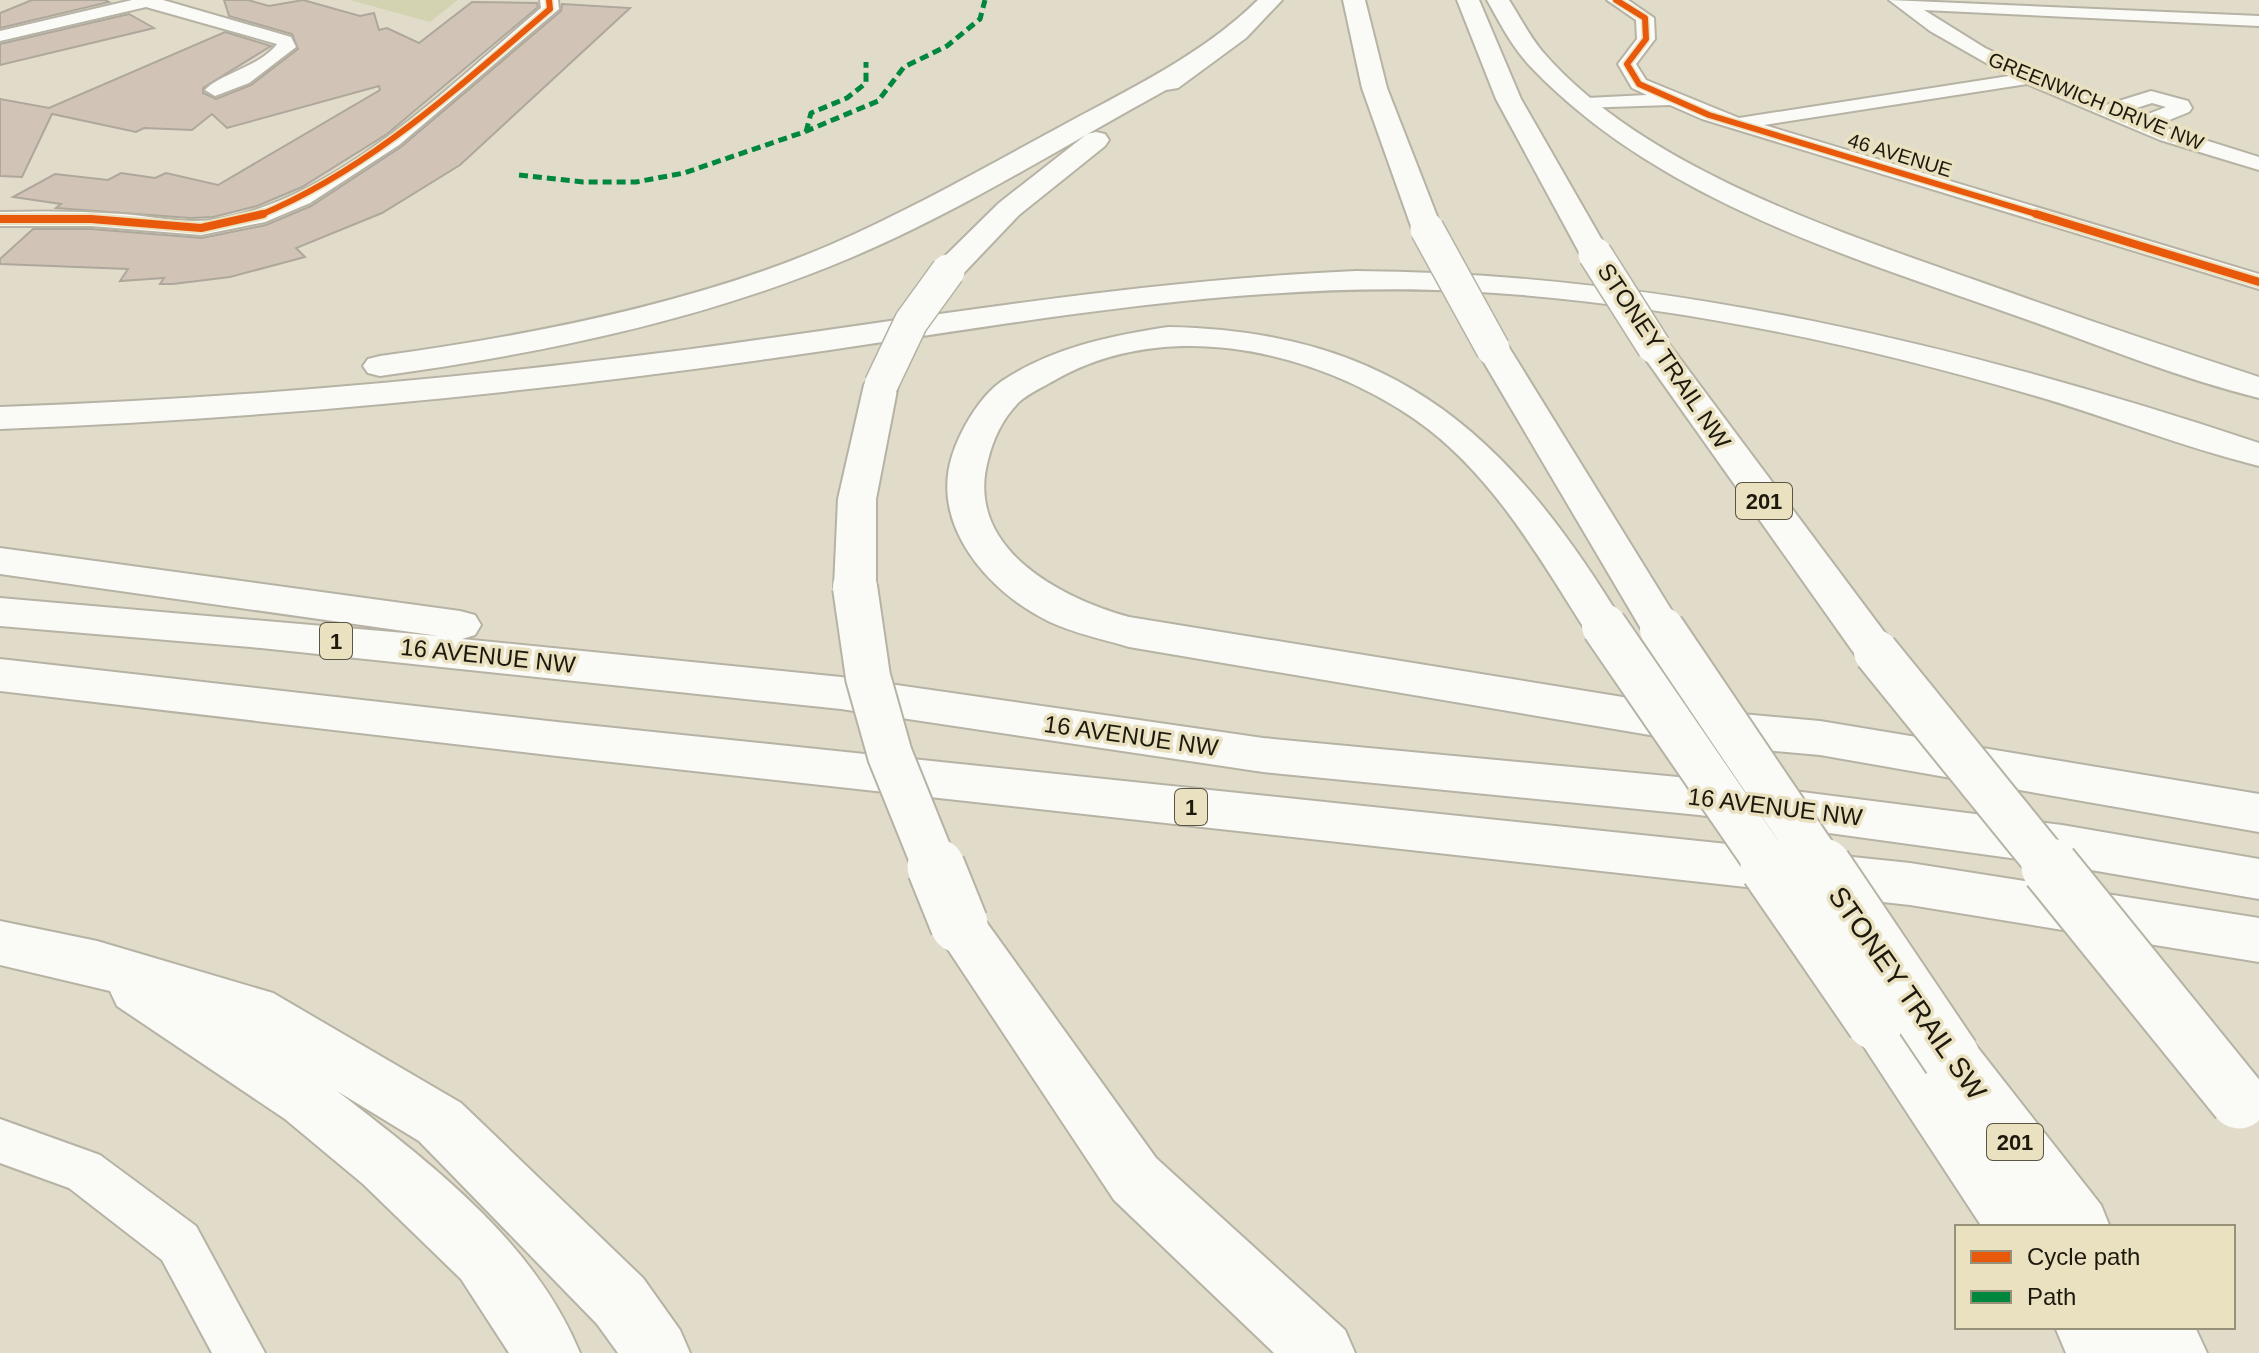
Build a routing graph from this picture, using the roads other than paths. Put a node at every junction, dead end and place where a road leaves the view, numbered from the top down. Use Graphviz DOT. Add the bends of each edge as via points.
graph roads {
  1 [pos="549,0"];
  2 [pos="1271,0"];
  3 [pos="1354,0"];
  4 [pos="1468,0"];
  5 [pos="1498,0"];
  6 [pos="151,1"];
  7 [pos="1624,1"];
  8 [pos="1901,2"];
  9 [pos="2259,21"];
  10 [pos="0,36"];
  11 [pos="1192,65"];
  12 [pos="2031,78"];
  13 [pos="215,90"];
  14 [pos="1672,98"];
  15 [pos="1587,104"];
  16 [pos="2108,111"];
  17 [pos="1737,123"];
  18 [pos="2141,124"];
  19 [pos="2259,164"];
  20 [pos="1779,215"];
  21 [pos="0,219"];
  22 [pos="2259,282"];
  23 [pos="2259,359"];
  24 [pos="2259,388"];
  25 [pos="0,404"];
  26 [pos="0,418"];
  27 [pos="2259,455"];
  28 [pos="0,561"];
  29 [pos="0,612"];
  30 [pos="0,675"];
  31 [pos="672,675"];
  32 [pos="1669,721"];
  33 [pos="1669,721"];
  34 [pos="1669,721"];
  35 [pos="1669,721"];
  36 [pos="2259,813"];
  37 [pos="2259,879"];
  38 [pos="2259,940"];
  39 [pos="0,943"];
  40 [pos="97,964"];
  41 [pos="2249,1112"];
  42 [pos="0,1141"];
  43 [pos="2017,1225"];
  44 [pos="2077,1225"];
  45 [pos="2088,1329"];
  46 [pos="2156,1329"];
  47 [pos="240,1353"];
  48 [pos="547,1353"];
  49 [pos="657,1353"];
  50 [pos="1322,1353"];
  51 [pos="2105,1353"];
  52 [pos="2174,1353"];
  1 -- 21 [label="street" via="550,9 369,158 263,213 209,227"];
  2 -- 11 [label="highway" via="1238,33"];
  3 -- 44 [label="highway, STONEY TRAIL SW / 201, bridge" via="1378,100 1427,229 1493,349 1662,629 1797,834 1951,1057"];
  4 -- 41 [label="highway, STONEY TRAIL NW / 201, bridge" via="1531,143 1654,347 1876,652"];
  5 -- 15 [label="highway" via="1536,59"];
  6 -- 10 [label="street"];
  6 -- 13 [label="street" via="285,41 283,51"];
  7 -- 14 [label="street, 46 AVENUE" via="1645,18 1646,39 1627,64 1639,84"];
  8 -- 9 [label="street"];
  8 -- 12 [label="street, GREENWICH DRIVE NW" via="1967,46"];
  11 -- 25 [label="highway" via="946,200 839,252 681,307 483,352"];
  11 -- 50 [label="highway, bridge" via="1009,209 948,271 911,322 881,385 857,499 855,587 868,677 890,755 959,924 1135,1179"];
  12 -- 16 [label="street, GREENWICH DRIVE NW"];
  12 -- 17 [label="street"];
  14 -- 15 [label="street"];
  14 -- 17 [label="street, 46 AVENUE"];
  15 -- 20 [label="highway" via="1702,180"];
  16 -- 18 [label="street, GREENWICH DRIVE NW"];
  16 -- 18 [label="street" via="2151,97 2181,105"];
  17 -- 22 [label="street, 46 AVENUE"];
  18 -- 19 [label="street, GREENWICH DRIVE NW"];
  20 -- 23 [label="highway" via="2076,309"];
  20 -- 24 [label="highway" via="1882,257"];
  26 -- 27 [label="highway" via="324,400 546,378 1145,294 1312,281 1444,281 1584,293 1831,332 2081,396"];
  28 -- 31 [label="highway" via="574,641"];
  29 -- 31 [label="highway, 16 AVENUE NW / 1"];
  30 -- 38 [label="highway, 1" via="1910,884"];
  31 -- 37 [label="highway, 16 AVENUE NW / 1" via="841,693 1263,755 1699,797 2062,845"];
  32 -- 36 [label="highway, bridge" via="1820,738"];
  33 -- 34 [label="highway, bridge" via="1129,632 1063,611 1006,574 968,520 963,468 981,429 1011,390 1060,362 1115,345 1164,337 1235,339 1341,364 1388,386 1474,450 1531,516"];
  35 -- 43 [label="highway, bridge"];
  39 -- 40 [label="highway"];
  40 -- 48 [label="highway" via="305,1100 384,1164 483,1257"];
  40 -- 49 [label="highway" via="254,1010 440,1122 620,1301"];
  42 -- 47 [label="street" via="84,1171 179,1243"];
  45 -- 51 [label="highway"];
  46 -- 52 [label="highway"];
}
